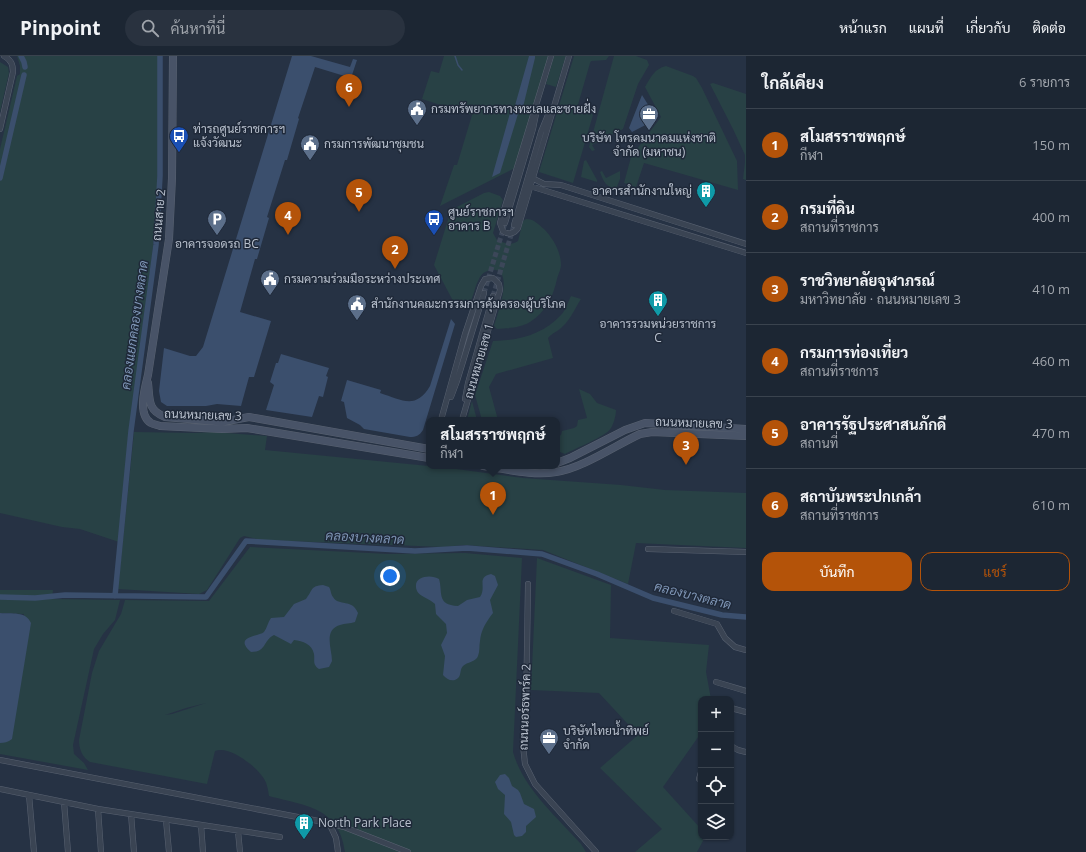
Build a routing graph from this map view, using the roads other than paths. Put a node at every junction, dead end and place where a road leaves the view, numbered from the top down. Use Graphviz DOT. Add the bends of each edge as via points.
graph roads {
  1 [pos="4,56"];
  2 [pos="173,56"];
  3 [pos="551,56"];
  4 [pos="569,56"];
  5 [pos="542,83"];
  6 [pos="559,88"];
  7 [pos="0,129"];
  8 [pos="532,178"];
  9 [pos="561,185"];
  10 [pos="530,186"];
  11 [pos="555,193"];
  12 [pos="505,223"];
  13 [pos="514,225"];
  14 [pos="746,244"];
  15 [pos="746,253"];
  16 [pos="484,293"];
  17 [pos="493,296"];
  18 [pos="148,375"];
  19 [pos="443,417"];
  20 [pos="443,417"];
  21 [pos="462,417"];
  22 [pos="463,417"];
  23 [pos="746,429"];
  24 [pos="746,436"];
  25 [pos="426,448"];
  26 [pos="426,458"];
  27 [pos="560,462"];
  28 [pos="506,469"];
  29 [pos="648,549"];
  30 [pos="746,552"];
  31 [pos="528,584"];
  32 [pos="674,611"];
  33 [pos="746,650"];
  34 [pos="716,682"];
  35 [pos="746,691"];
  36 [pos="734,709"];
  37 [pos="746,712"];
  38 [pos="734,748"];
  39 [pos="746,752"];
  40 [pos="0,760"];
  41 [pos="0,789"];
  42 [pos="29,795"];
  43 [pos="64,802"];
  44 [pos="98,809"];
  45 [pos="131,814"];
  46 [pos="166,820"];
  47 [pos="329,823"];
  48 [pos="201,825"];
  49 [pos="238,831"];
  50 [pos="280,837"];
  51 [pos="34,852"];
  52 [pos="68,852"];
  53 [pos="101,852"];
  54 [pos="134,852"];
  55 [pos="169,852"];
  56 [pos="203,852"];
  57 [pos="240,852"];
  58 [pos="338,852"];
  59 [pos="408,852"];
  60 [pos="596,852"];
  1 -- 7 [label="street" via="13,64 13,72"];
  2 -- 18 [label="street, ถนนสาย 2" via="169,238"];
  3 -- 5 [label="street"];
  4 -- 6 [label="street"];
  5 -- 10 [label="street" via="500,223 502,231 510,234 516,231"];
  5 -- 12 [label="street" via="533,129"];
  6 -- 8 [label="street"];
  6 -- 13 [label="street" via="541,132"];
  8 -- 9 [label="street" via="544,184"];
  8 -- 10 [label="street"];
  9 -- 11 [label="street" via="553,187"];
  9 -- 14 [label="street"];
  10 -- 11 [label="street"];
  11 -- 15 [label="street"];
  16 -- 19 [label="street, ถนนหมายเลข 1" via="457,381"];
  17 -- 21 [label="street, ถนนหมายเลข 1" via="468,383"];
  18 -- 25 [label="street, ถนนหมายเลข 3" via="151,406 165,417 222,422 249,417"];
  18 -- 26 [label="street, ถนนหมายเลข 3" via="143,408 145,417 160,426 247,428"];
  20 -- 22 [label="street, ถนนหมายเลข 1" via="465,334 483,281 488,278 496,279 500,290"];
  23 -- 27 [label="street, ถนนหมายเลข 3" via="645,423"];
  24 -- 28 [label="street, ถนนหมายเลข 3" via="652,432 640,434 572,468 557,472"];
  29 -- 30 [label="street"];
  31 -- 60 [label="street, ถนนนอร์ธพาร์ค 2" via="523,746 525,764 535,784"];
  32 -- 33 [label="street" via="717,624 725,638 735,647"];
  34 -- 35 [label="street"];
  36 -- 37 [label="street"];
  38 -- 39 [label="street"];
  40 -- 47 [label="street"];
  41 -- 42 [label="street"];
  42 -- 43 [label="street"];
  42 -- 51 [label="street"];
  43 -- 44 [label="street"];
  43 -- 52 [label="street"];
  44 -- 45 [label="street"];
  44 -- 53 [label="street"];
  45 -- 46 [label="street"];
  45 -- 54 [label="street"];
  46 -- 48 [label="street"];
  46 -- 55 [label="street"];
  47 -- 58 [label="street" via="336,838"];
  47 -- 59 [label="street"];
  48 -- 49 [label="street"];
  48 -- 56 [label="street"];
  49 -- 50 [label="street"];
  49 -- 57 [label="street"];
}
